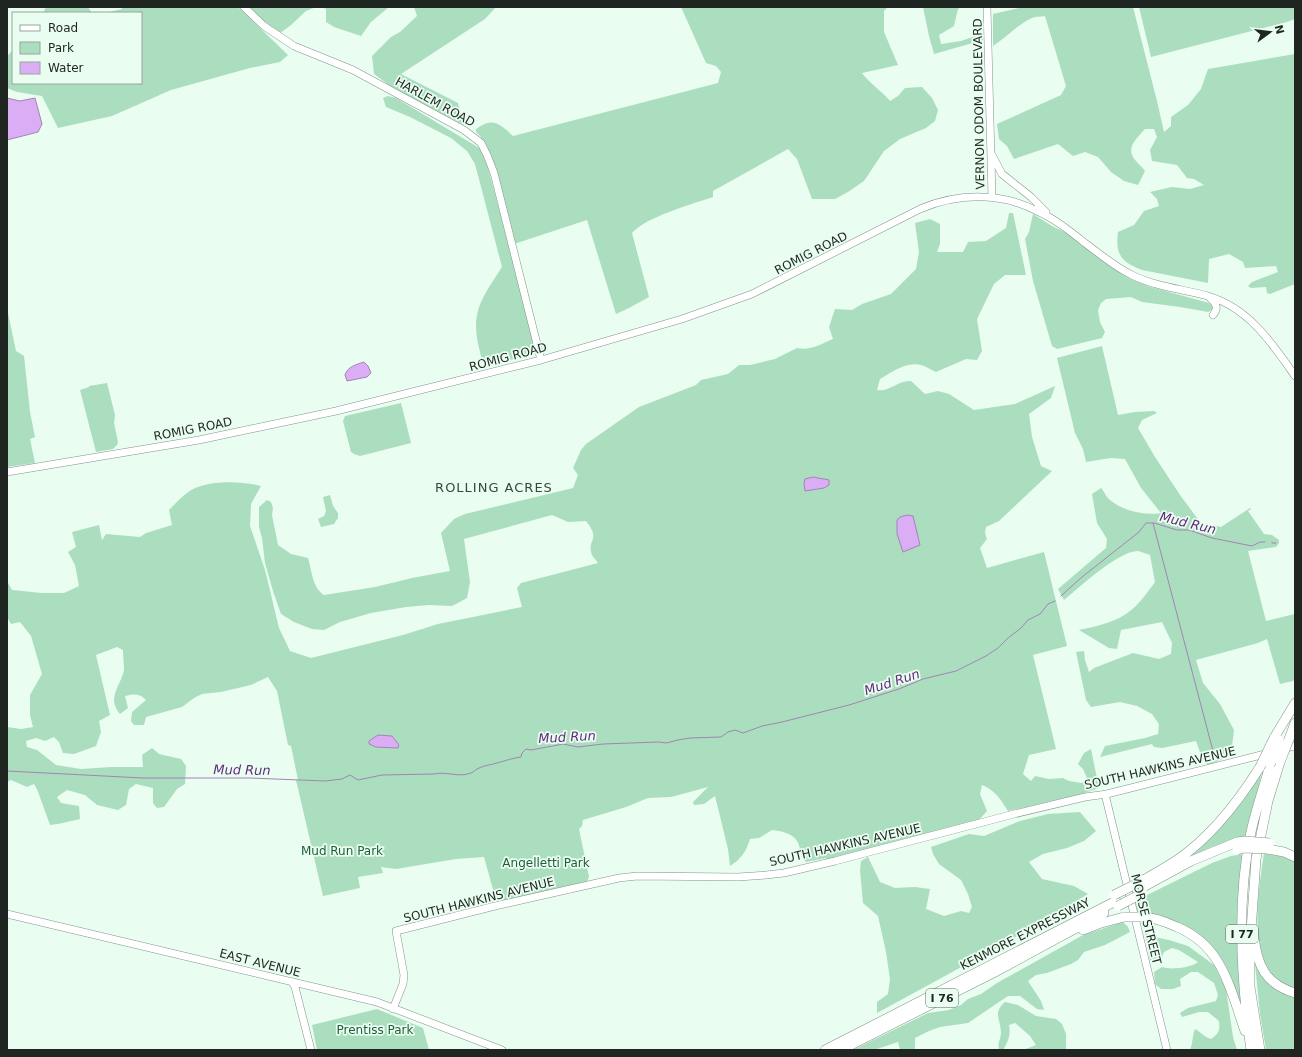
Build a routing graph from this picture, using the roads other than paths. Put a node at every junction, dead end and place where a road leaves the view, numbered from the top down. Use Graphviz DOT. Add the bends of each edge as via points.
graph roads {
  1 [pos="244,7"];
  2 [pos="987,7"];
  3 [pos="991,151"];
  4 [pos="992,197"];
  5 [pos="1050,218"];
  6 [pos="1208,296"];
  7 [pos="1213,315"];
  8 [pos="541,360"];
  9 [pos="1295,376"];
  10 [pos="7,472"];
  11 [pos="1295,704"];
  12 [pos="1295,723"];
  13 [pos="1277,737"];
  14 [pos="1295,746"];
  15 [pos="1104,794"];
  16 [pos="1268,846"];
  17 [pos="1295,850"];
  18 [pos="1295,857"];
  19 [pos="1255,878"];
  20 [pos="1141,888"];
  21 [pos="1116,901"];
  22 [pos="7,914"];
  23 [pos="1043,946"];
  24 [pos="292,982"];
  25 [pos="1295,993"];
  26 [pos="393,1009"];
  27 [pos="311,1050"];
  28 [pos="502,1050"];
  29 [pos="825,1050"];
  30 [pos="841,1050"];
  31 [pos="1167,1050"];
  32 [pos="1254,1050"];
  1 -- 8 [label="street, HARLEM ROAD" via="264,26 294,46 353,70 456,126 481,143 494,173"];
  2 -- 3 [label="street, VERNON ODOM BOULEVARD"];
  3 -- 4 [label="street, VERNON ODOM BOULEVARD"];
  3 -- 5 [label="street" via="1002,174 1031,197"];
  4 -- 5 [label="street, VERNON ODOM BOULEVARD" via="1033,208"];
  4 -- 8 [label="street, ROMIG ROAD" via="956,198 930,205 732,302 624,337"];
  5 -- 6 [label="street, VERNON ODOM BOULEVARD" via="1131,275"];
  6 -- 7 [label="street" via="1217,307"];
  6 -- 9 [label="street, VERNON ODOM BOULEVARD" via="1228,304 1257,326"];
  8 -- 10 [label="street, ROMIG ROAD" via="336,411 191,442"];
  11 -- 13 [label="highway"];
  12 -- 19 [label="highway, I 77, bridge" via="1268,801 1256,859"];
  13 -- 20 [label="highway, bridge" via="1236,803 1211,831"];
  13 -- 32 [label="highway, I 77, bridge" via="1251,832 1244,890 1243,965 1246,1010"];
  14 -- 15 [label="street, SOUTH HAWKINS AVENUE"];
  15 -- 26 [label="street, SOUTH HAWKINS AVENUE" via="1014,814 784,873 738,877 619,878 396,931 404,978"];
  15 -- 31 [label="street, MORSE STREET"];
  16 -- 17 [label="highway" via="1283,845"];
  16 -- 18 [label="highway"];
  16 -- 20 [label="highway, bridge" via="1245,841 1191,861"];
  19 -- 25 [label="highway" via="1254,937 1258,959 1269,980"];
  19 -- 32 [label="highway, I 77" via="1250,946"];
  20 -- 21 [label="highway, bridge"];
  21 -- 23 [label="highway"];
  21 -- 29 [label="highway, KENMORE EXPRESSWAY / I 76"];
  22 -- 24 [label="street, EAST AVENUE"];
  23 -- 30 [label="highway, KENMORE EXPRESSWAY / I 76"];
  23 -- 32 [label="highway, I 76, bridge" via="1098,924 1124,917 1161,920 1185,930 1211,952 1223,969"];
  24 -- 26 [label="street, EAST AVENUE" via="371,1001"];
  24 -- 27 [label="street"];
  26 -- 28 [label="street, EAST AVENUE"];
}
